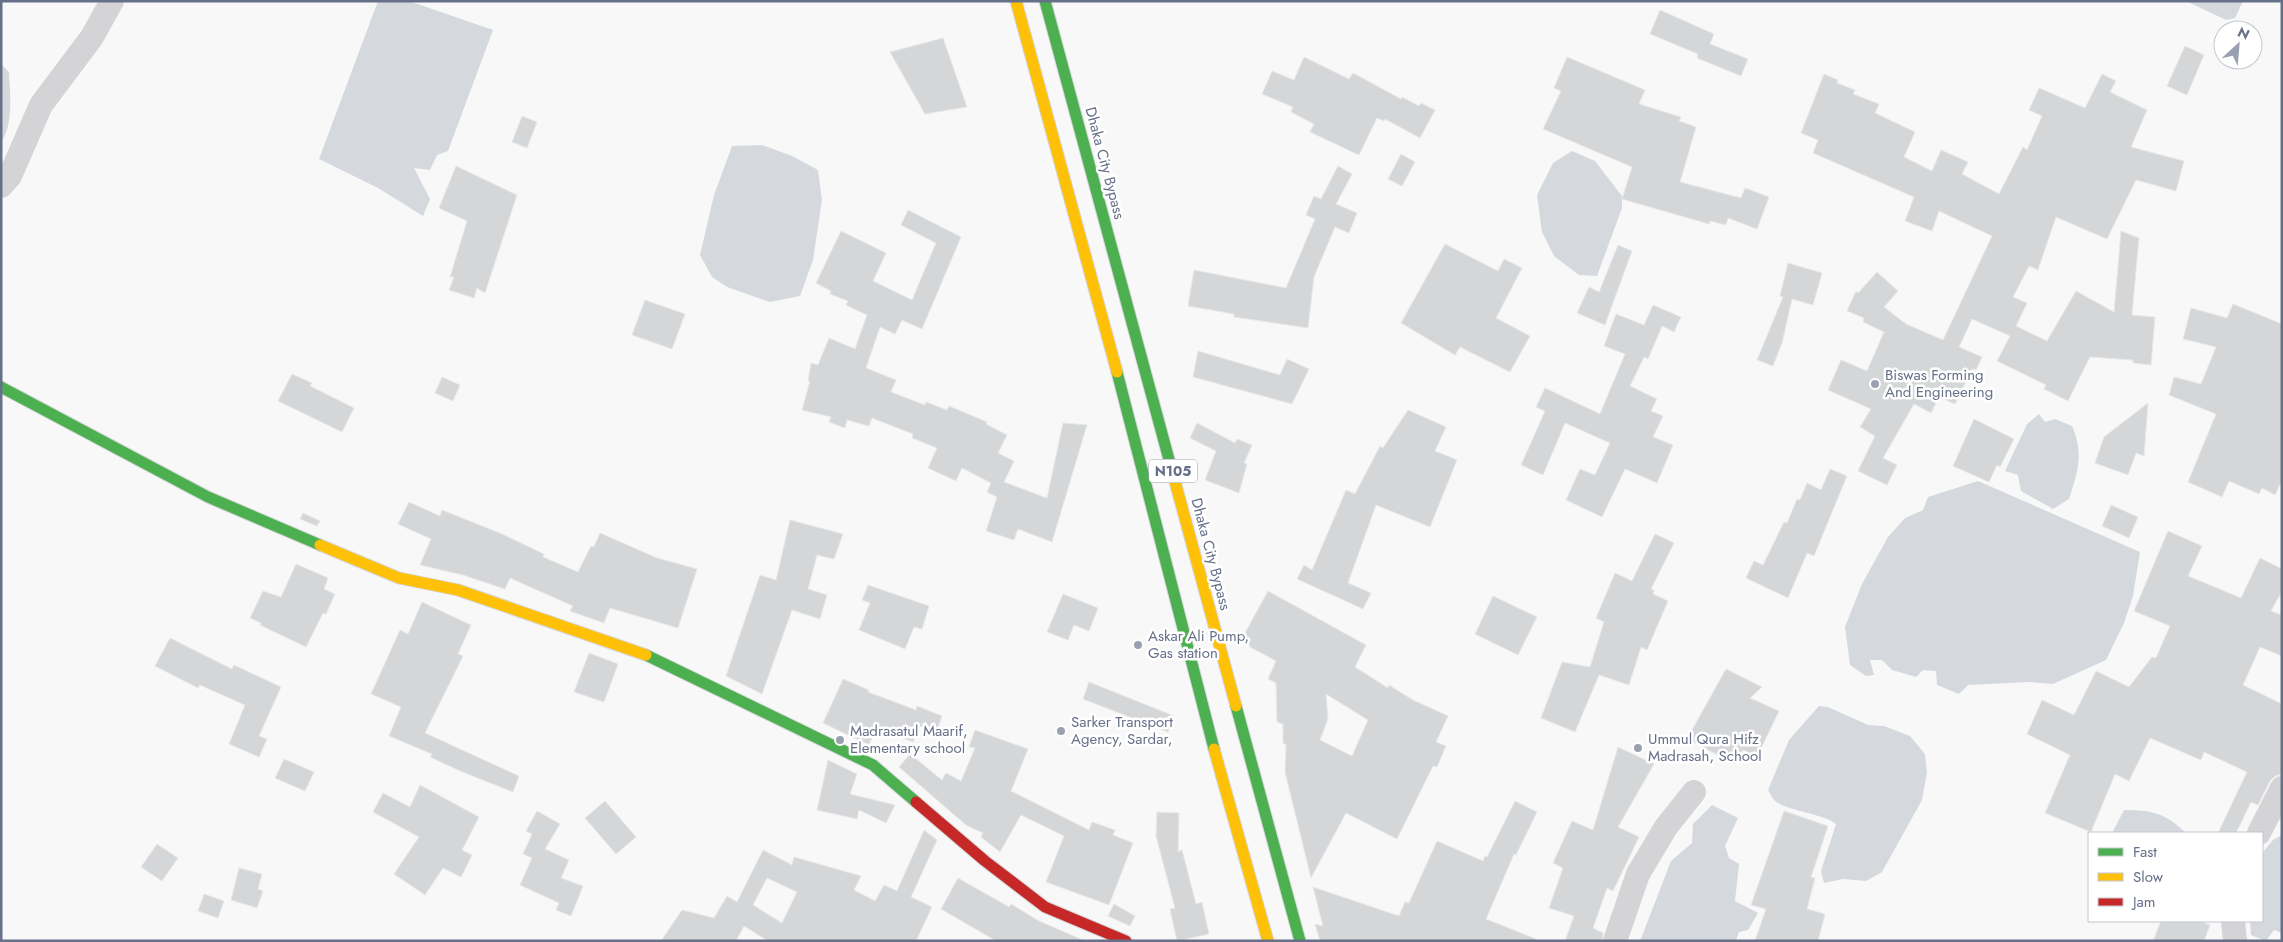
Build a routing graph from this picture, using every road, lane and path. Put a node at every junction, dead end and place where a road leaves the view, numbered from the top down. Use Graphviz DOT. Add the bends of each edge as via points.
graph roads {
  1 [pos="112,1"];
  2 [pos="1016,1"];
  3 [pos="1045,1"];
  4 [pos="1,186"];
  5 [pos="1,387"];
  6 [pos="2282,788"];
  7 [pos="1694,792"];
  8 [pos="2260,832"];
  9 [pos="2234,922"];
  10 [pos="1126,941"];
  11 [pos="1268,941"];
  12 [pos="1300,941"];
  13 [pos="1615,941"];
  14 [pos="2235,941"];
  1 -- 4 [label="street" via="92,37 41,105 10,176"];
  2 -- 11 [label="main road" via="1096,290 1196,685"];
  3 -- 12 [label="main road, Dhaka City Bypass / N105"];
  5 -- 10 [label="main road" via="208,497 399,578 458,590 636,650 873,765 985,861 1045,907"];
  6 -- 8 [label="street"];
  7 -- 13 [label="street" via="1666,828 1638,874"];
  9 -- 14 [label="street"];
}
